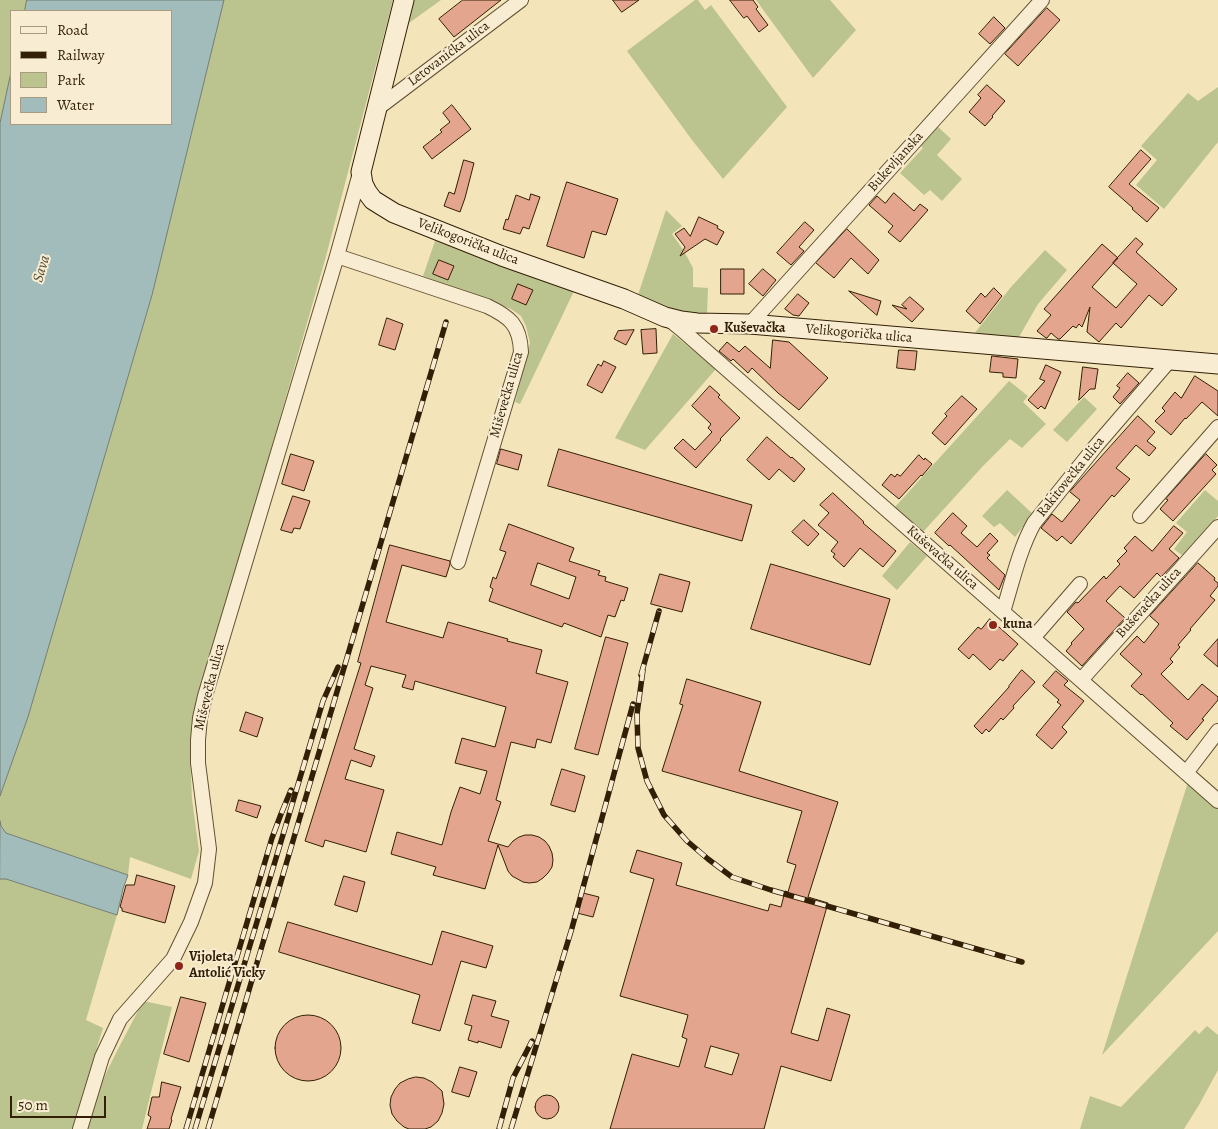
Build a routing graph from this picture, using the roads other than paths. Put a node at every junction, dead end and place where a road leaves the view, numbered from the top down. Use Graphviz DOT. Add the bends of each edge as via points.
graph roads {
  1 [pos="404,0"];
  2 [pos="521,0"];
  3 [pos="1042,0"];
  4 [pos="378,108"];
  5 [pos="361,172"];
  6 [pos="337,256"];
  7 [pos="665,316"];
  8 [pos="750,324"];
  9 [pos="1170,360"];
  10 [pos="1218,364"];
  11 [pos="1218,427"];
  12 [pos="1140,516"];
  13 [pos="1218,527"];
  14 [pos="458,562"];
  15 [pos="1080,584"];
  16 [pos="1003,612"];
  17 [pos="1033,638"];
  18 [pos="1080,680"];
  19 [pos="1218,731"];
  20 [pos="1186,774"];
  21 [pos="1218,801"];
  22 [pos="80,1129"];
  1 -- 4 [label="street, Miševečka ulica"];
  2 -- 4 [label="street, Letovanićka ulica"];
  3 -- 8 [label="street, Bukevljanska"];
  4 -- 5 [label="street, Miševečka ulica"];
  5 -- 6 [label="street, Miševečka ulica"];
  5 -- 7 [label="street, Velikogorička ulica" via="363,184 373,200 394,213"];
  6 -- 14 [label="street, Miševečka ulica" via="487,306 502,313 517,329 521,352"];
  6 -- 22 [label="street, Miševečka ulica" via="200,718 198,763 209,849 205,884 173,959 120,1019 102,1057"];
  7 -- 8 [label="street, Velikogorička ulica" via="697,323"];
  7 -- 16 [label="street, Kuševačka ulica"];
  8 -- 9 [label="street, Velikogorička ulica"];
  9 -- 10 [label="street, Velikogorička ulica"];
  9 -- 16 [label="street, Rakitovečka ulica" via="1034,523"];
  11 -- 12 [label="street"];
  13 -- 18 [label="street, Buševačka ulica"];
  15 -- 17 [label="street"];
  16 -- 17 [label="street, Kuševačka ulica"];
  17 -- 18 [label="street, Kuševačka ulica"];
  18 -- 20 [label="street, Kuševačka ulica"];
  19 -- 20 [label="street"];
  20 -- 21 [label="street, Kuševačka ulica"];
}
